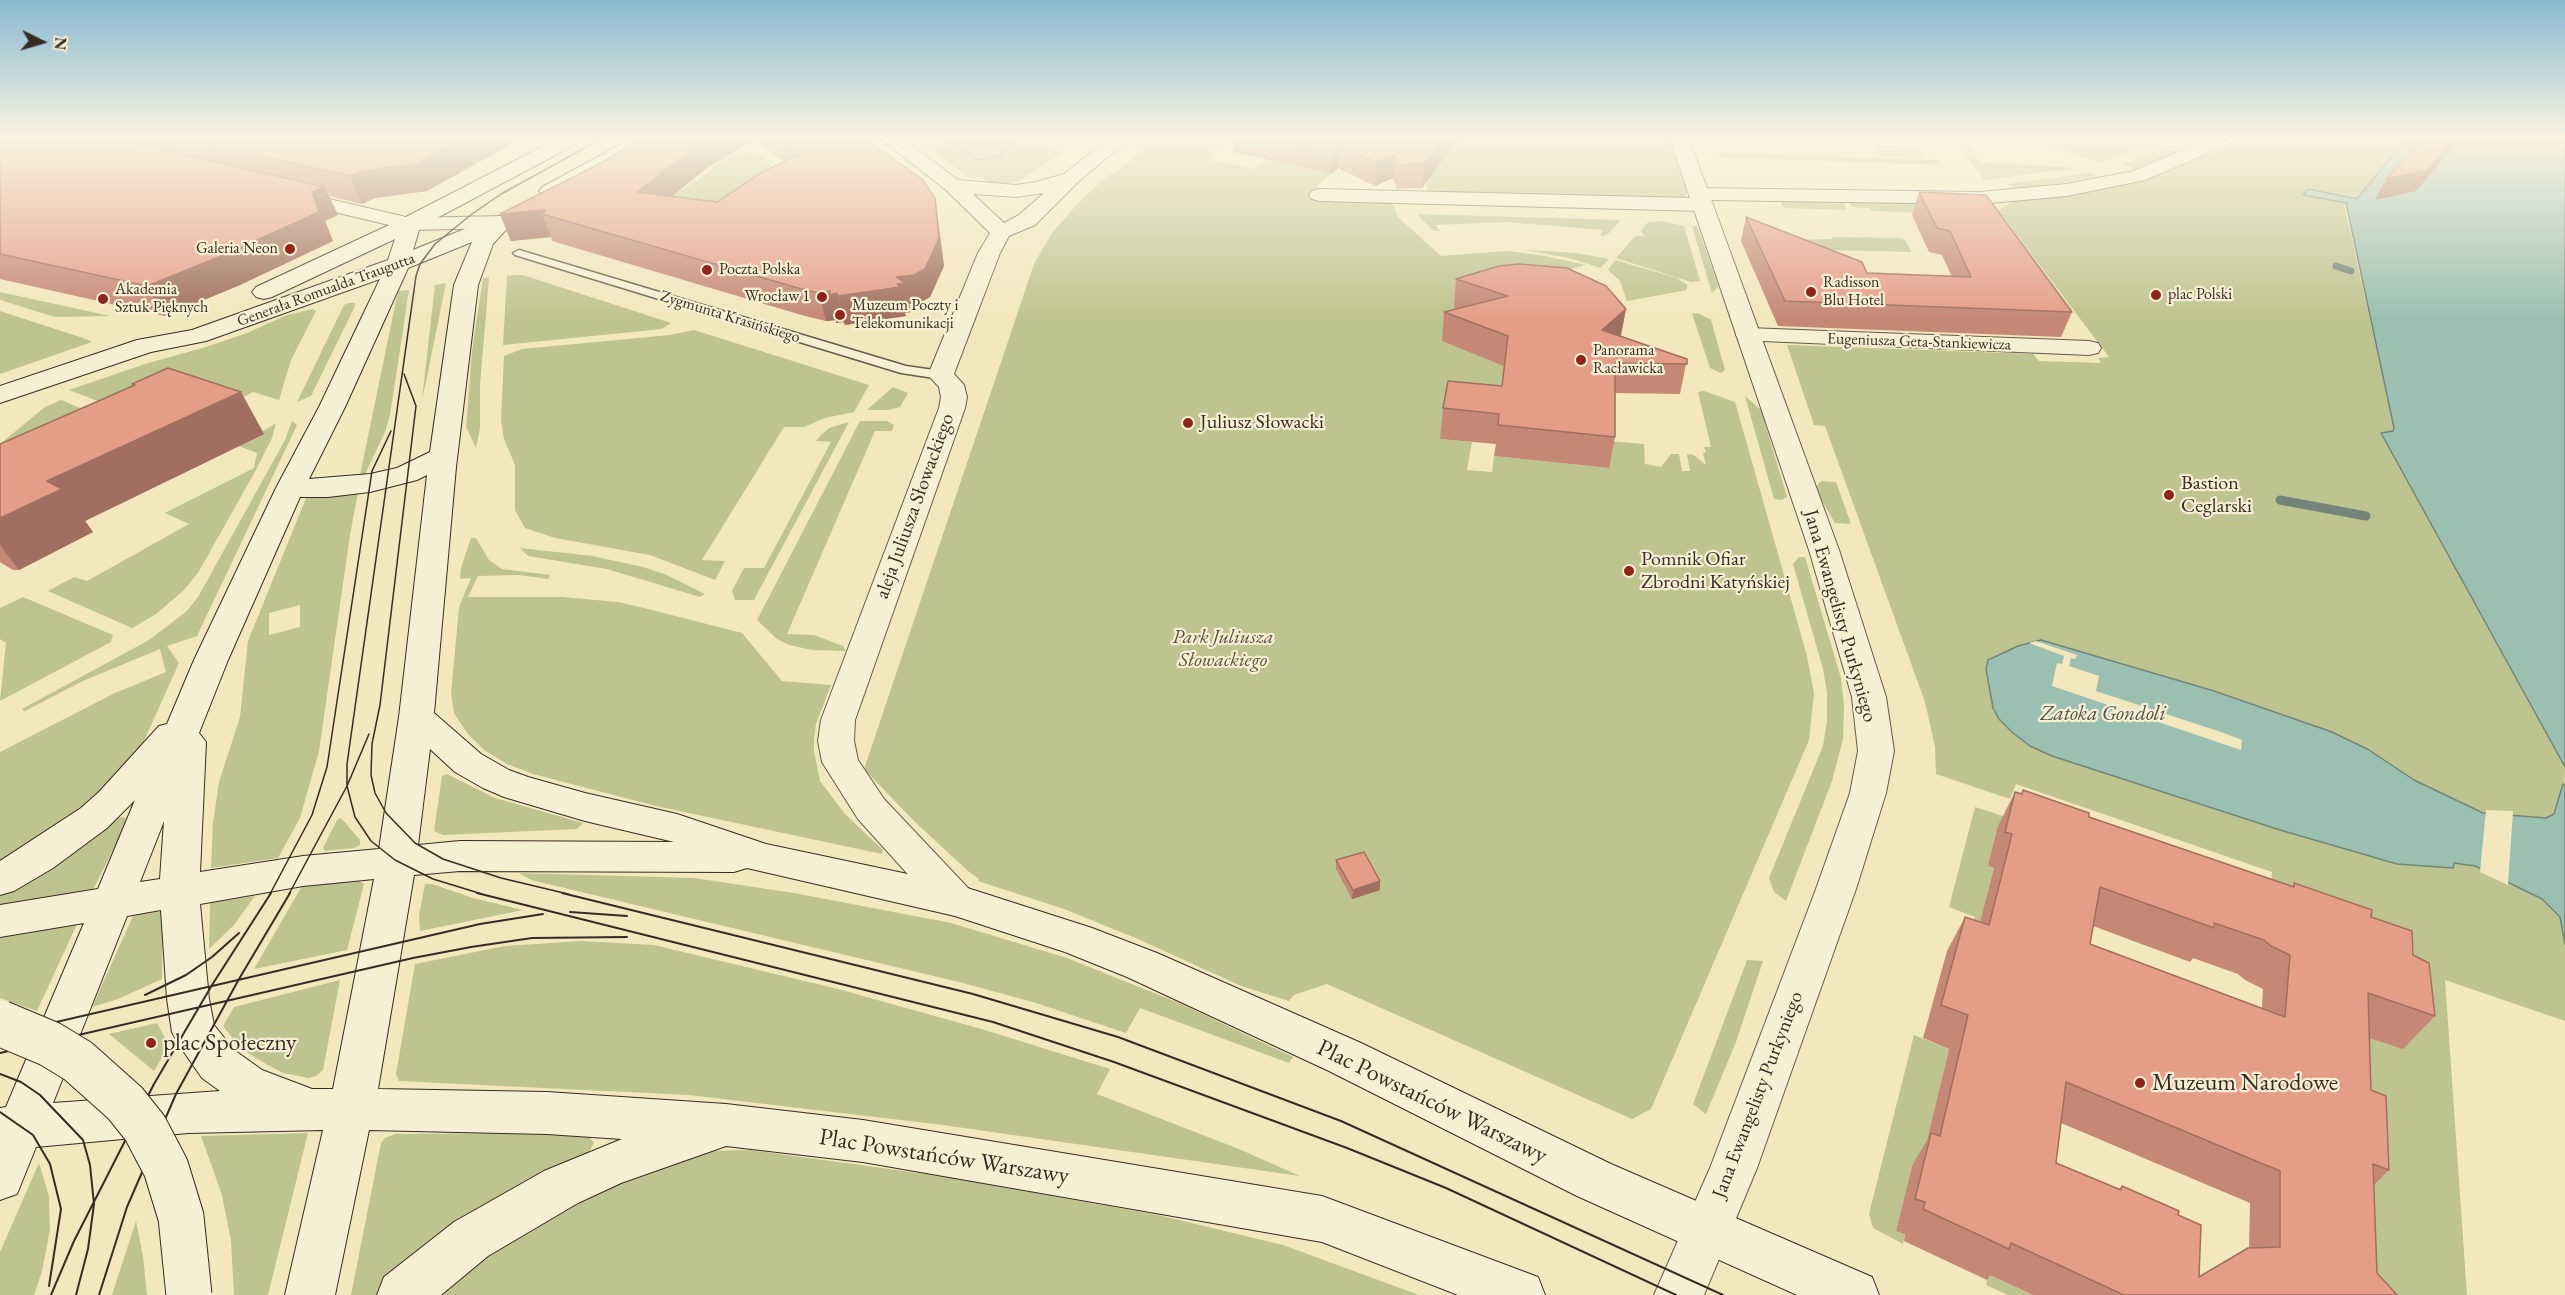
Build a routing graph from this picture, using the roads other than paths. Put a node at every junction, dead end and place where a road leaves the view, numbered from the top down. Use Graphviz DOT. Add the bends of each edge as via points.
graph roads {
  1 [pos="304,199"];
  2 [pos="456,199"];
  3 [pos="538,199"];
  4 [pos="967,199"];
  5 [pos="1049,199"];
  6 [pos="1701,199"];
  7 [pos="1900,199"];
  8 [pos="2019,199"];
  9 [pos="516,212"];
  10 [pos="410,224"];
  11 [pos="1001,232"];
  12 [pos="519,253"];
  13 [pos="398,265"];
  14 [pos="2073,324"];
  15 [pos="1749,335"];
  16 [pos="146,345"];
  17 [pos="941,375"];
  18 [pos="0,395"];
  19 [pos="444,456"];
  20 [pos="291,488"];
  21 [pos="190,713"];
  22 [pos="416,717"];
  23 [pos="763,858"];
  24 [pos="397,861"];
  25 [pos="0,880"];
  26 [pos="179,891"];
  27 [pos="955,900"];
  28 [pos="114,901"];
  29 [pos="0,921"];
  30 [pos="0,1023"];
  31 [pos="332,1109"];
  32 [pos="726,1125"];
  33 [pos="11,1127"];
  34 [pos="0,1178"];
  35 [pos="1707,1230"];
  36 [pos="189,1295"];
  37 [pos="310,1295"];
  38 [pos="402,1295"];
  39 [pos="1520,1295"];
  40 [pos="1679,1295"];
  41 [pos="1854,1295"];
  1 -- 10 [label="main road"];
  2 -- 10 [label="main road, Generała Romualda Traugutta"];
  3 -- 9 [label="main road, Generała Romualda Traugutta"];
  4 -- 11 [label="main road"];
  5 -- 11 [label="main road" via="1027,220"];
  6 -- 15 [label="main road, Jana Ewangelisty Purkyniego"];
  7 -- 8 [label="main road" via="1985,206"];
  9 -- 10 [label="main road, Generała Romualda Traugutta"];
  9 -- 13 [label="main road, Generała Romualda Traugutta"];
  9 -- 19 [label="main road" via="483,242 466,285"];
  10 -- 13 [label="main road"];
  10 -- 16 [label="main road, Generała Romualda Traugutta"];
  11 -- 17 [label="main road" via="984,264"];
  12 -- 17 [label="lane, Zygmunta Krasińskiego" via="905,370"];
  13 -- 16 [label="main road, Generała Romualda Traugutta" via="197,336"];
  13 -- 20 [label="main road"];
  14 -- 15 [label="main road, Eugeniusza Geta-Stankiewicza" via="2089,348"];
  15 -- 35 [label="main road, Jana Ewangelisty Purkyniego" via="1824,550 1869,697 1875,765 1832,898"];
  16 -- 18 [label="main road, Generała Romualda Traugutta"];
  17 -- 27 [label="main road, aleja Juliusza Słowackiego" via="951,385 952,408 838,720 836,741 840,762 871,809"];
  19 -- 20 [label="main road" via="407,474 370,483"];
  19 -- 22 [label="main road"];
  20 -- 21 [label="main road"];
  21 -- 25 [label="main road" via="112,802 39,857"];
  21 -- 26 [label="main road"];
  21 -- 28 [label="main road"];
  22 -- 23 [label="main road" via="468,763 496,779 585,807 677,828"];
  22 -- 24 [label="main road"];
  23 -- 24 [label="main road" via="460,856"];
  23 -- 27 [label="main road, Plac Powstańców Warszawy"];
  24 -- 26 [label="main road"];
  24 -- 31 [label="main road"];
  26 -- 28 [label="main road"];
  26 -- 31 [label="main road" via="194,1032 218,1064 248,1085"];
  27 -- 35 [label="main road, Plac Powstańców Warszawy" via="1142,965"];
  28 -- 29 [label="main road"];
  28 -- 33 [label="main road"];
  30 -- 36 [label="main road, bridge" via="50,1044 78,1061 125,1103 145,1128 166,1168 181,1217"];
  31 -- 32 [label="main road, Plac Powstańców Warszawy" via="547,1113"];
  31 -- 33 [label="main road, Plac Powstańców Warszawy" via="188,1112"];
  31 -- 37 [label="main road"];
  32 -- 38 [label="main road" via="561,1187 471,1239"];
  32 -- 39 [label="main road, Plac Powstańców Warszawy" via="863,1142 1322,1219"];
  33 -- 34 [label="main road"];
  35 -- 40 [label="main road"];
  35 -- 41 [label="main road, Plac Powstańców Warszawy"];
}
